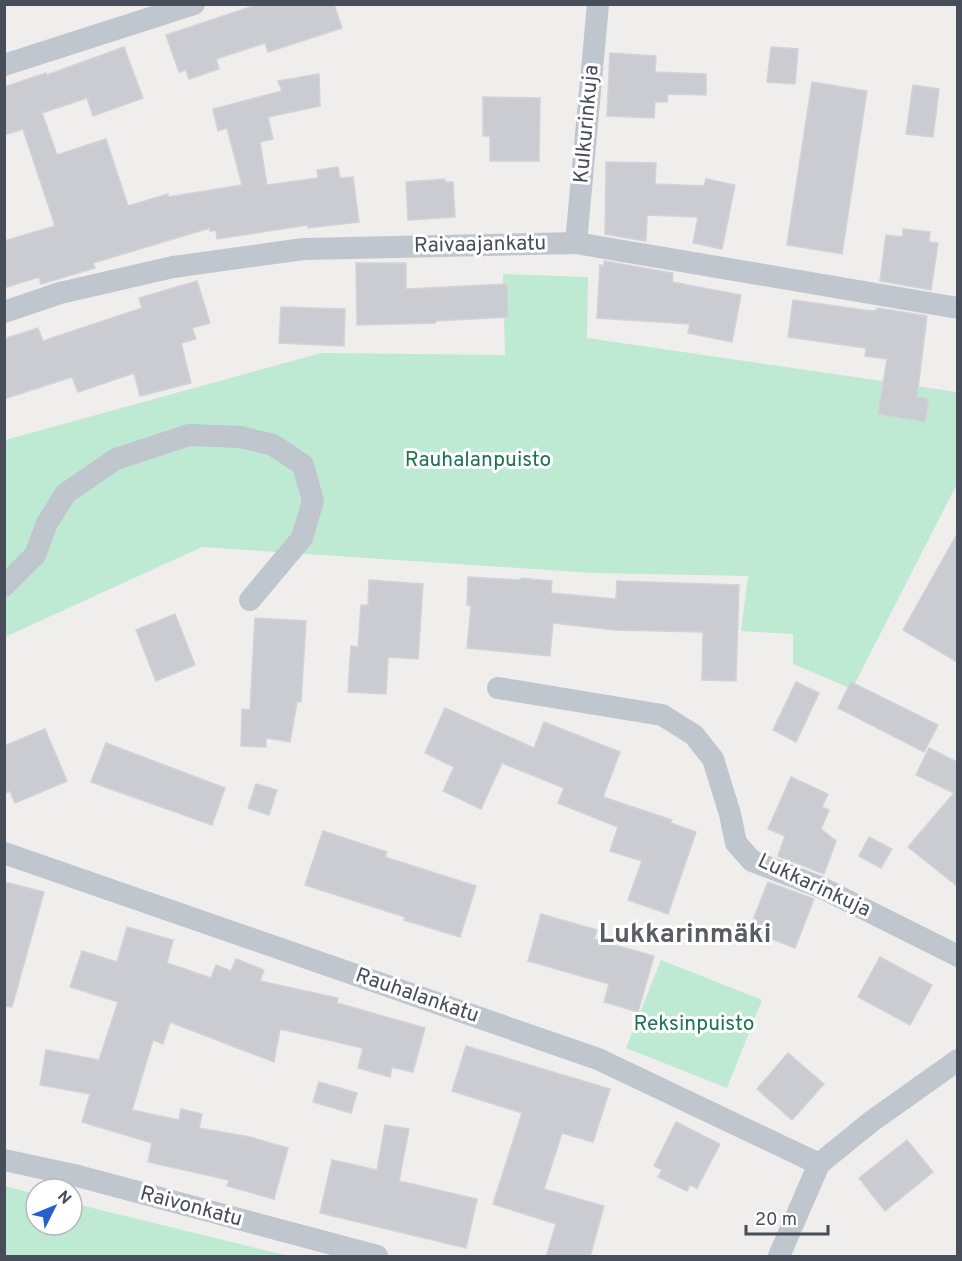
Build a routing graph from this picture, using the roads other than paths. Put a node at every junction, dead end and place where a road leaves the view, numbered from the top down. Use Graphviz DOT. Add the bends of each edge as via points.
graph roads {
  1 [pos="194,4"];
  2 [pos="598,4"];
  3 [pos="4,65"];
  4 [pos="576,243"];
  5 [pos="957,308"];
  6 [pos="4,312"];
  7 [pos="4,586"];
  8 [pos="250,600"];
  9 [pos="498,688"];
  10 [pos="4,853"];
  11 [pos="957,956"];
  12 [pos="957,1059"];
  13 [pos="4,1160"];
  14 [pos="819,1164"];
  15 [pos="378,1257"];
  16 [pos="779,1257"];
  1 -- 3 [label="street"];
  2 -- 4 [label="street, Kulkurinkuja"];
  4 -- 5 [label="street, Raivaajankatu"];
  4 -- 6 [label="street, Raivaajankatu" via="303,249 173,267 60,293"];
  7 -- 8 [label="street" via="34,555 47,523 66,493 116,459 189,435 241,437 273,445 303,465 313,501 302,538"];
  9 -- 11 [label="street, Lukkarinkuja" via="662,715 694,735 713,759 736,843 752,861 820,887"];
  10 -- 14 [label="street, Rauhalankatu" via="598,1059"];
  12 -- 14 [label="street"];
  13 -- 15 [label="street, Raivonkatu" via="74,1175"];
  14 -- 16 [label="street"];
}
